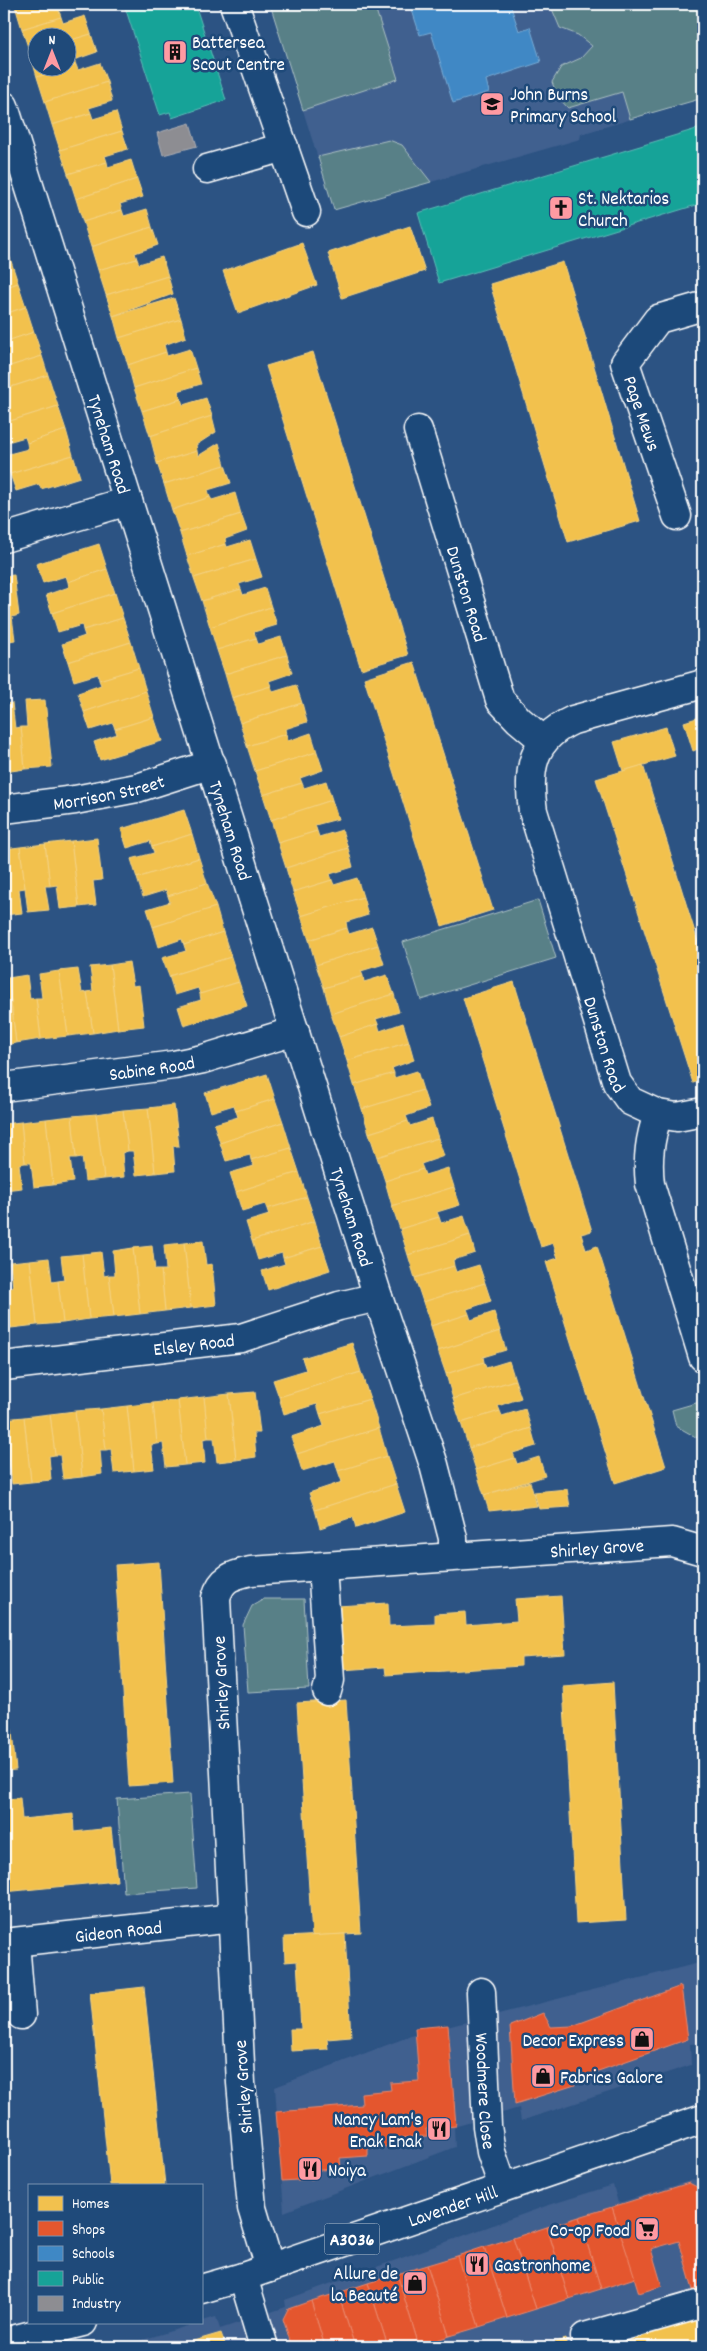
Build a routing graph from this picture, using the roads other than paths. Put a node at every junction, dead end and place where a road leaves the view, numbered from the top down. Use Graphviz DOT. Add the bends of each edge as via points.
graph roads {
  1 [pos="234,4"];
  2 [pos="4,106"];
  3 [pos="284,147"];
  4 [pos="206,169"];
  5 [pos="306,212"];
  6 [pos="703,306"];
  7 [pos="418,430"];
  8 [pos="128,501"];
  9 [pos="677,516"];
  10 [pos="4,538"];
  11 [pos="703,684"];
  12 [pos="544,741"];
  13 [pos="212,764"];
  14 [pos="4,809"];
  15 [pos="295,1031"];
  16 [pos="4,1086"];
  17 [pos="703,1112"];
  18 [pos="658,1114"];
  19 [pos="378,1297"];
  20 [pos="703,1357"];
  21 [pos="4,1366"];
  22 [pos="703,1551"];
  23 [pos="452,1556"];
  24 [pos="322,1567"];
  25 [pos="327,1691"];
  26 [pos="233,1918"];
  27 [pos="9,1943"];
  28 [pos="481,1992"];
  29 [pos="21,2015"];
  30 [pos="703,2119"];
  31 [pos="503,2187"];
  32 [pos="270,2268"];
  33 [pos="243,2277"];
  34 [pos="202,2289"];
  35 [pos="697,2305"];
  36 [pos="75,2324"];
  37 [pos="585,2338"];
  38 [pos="4,2342"];
  39 [pos="264,2347"];
  1 -- 3 [label="street"];
  2 -- 8 [label="street, Tyneham Road"];
  3 -- 4 [label="street"];
  3 -- 5 [label="street"];
  6 -- 9 [label="street, Page Mews" via="658,319 626,363"];
  7 -- 12 [label="street, Dunston Road" via="500,700"];
  8 -- 10 [label="street"];
  8 -- 13 [label="street, Tyneham Road"];
  11 -- 12 [label="street, Dunston Road" via="573,720 557,727"];
  12 -- 18 [label="street, Dunston Road" via="531,763 529,785 533,811 617,1083 630,1101"];
  13 -- 14 [label="street, Morrison Street" via="136,788"];
  13 -- 15 [label="street, Tyneham Road"];
  15 -- 16 [label="street, Sabine Road" via="203,1059"];
  15 -- 19 [label="street, Tyneham Road"];
  17 -- 18 [label="street" via="677,1117"];
  18 -- 20 [label="street" via="649,1146 650,1184"];
  19 -- 21 [label="street, Elsley Road" via="339,1306 241,1338"];
  19 -- 23 [label="street, Tyneham Road" via="434,1465 452,1538"];
  22 -- 23 [label="street, Shirley Grove" via="672,1542"];
  23 -- 24 [label="street, Shirley Grove"];
  24 -- 25 [label="street" via="330,1680"];
  24 -- 26 [label="street, Shirley Grove" via="236,1574 226,1578 218,1589"];
  26 -- 27 [label="street, Gideon Road"];
  26 -- 32 [label="street, Shirley Grove" via="250,2196"];
  27 -- 29 [label="street"];
  28 -- 31 [label="street, Woodmere Close" via="487,2126 491,2152"];
  30 -- 31 [label="street, Lavender Hill / A3036"];
  31 -- 32 [label="street, Lavender Hill / A3036"];
  32 -- 33 [label="street, Lavender Hill / A3036"];
  33 -- 34 [label="street, Lavender Hill / A3036"];
  33 -- 39 [label="street"];
  35 -- 37 [label="street"];
  36 -- 38 [label="street"];
}
